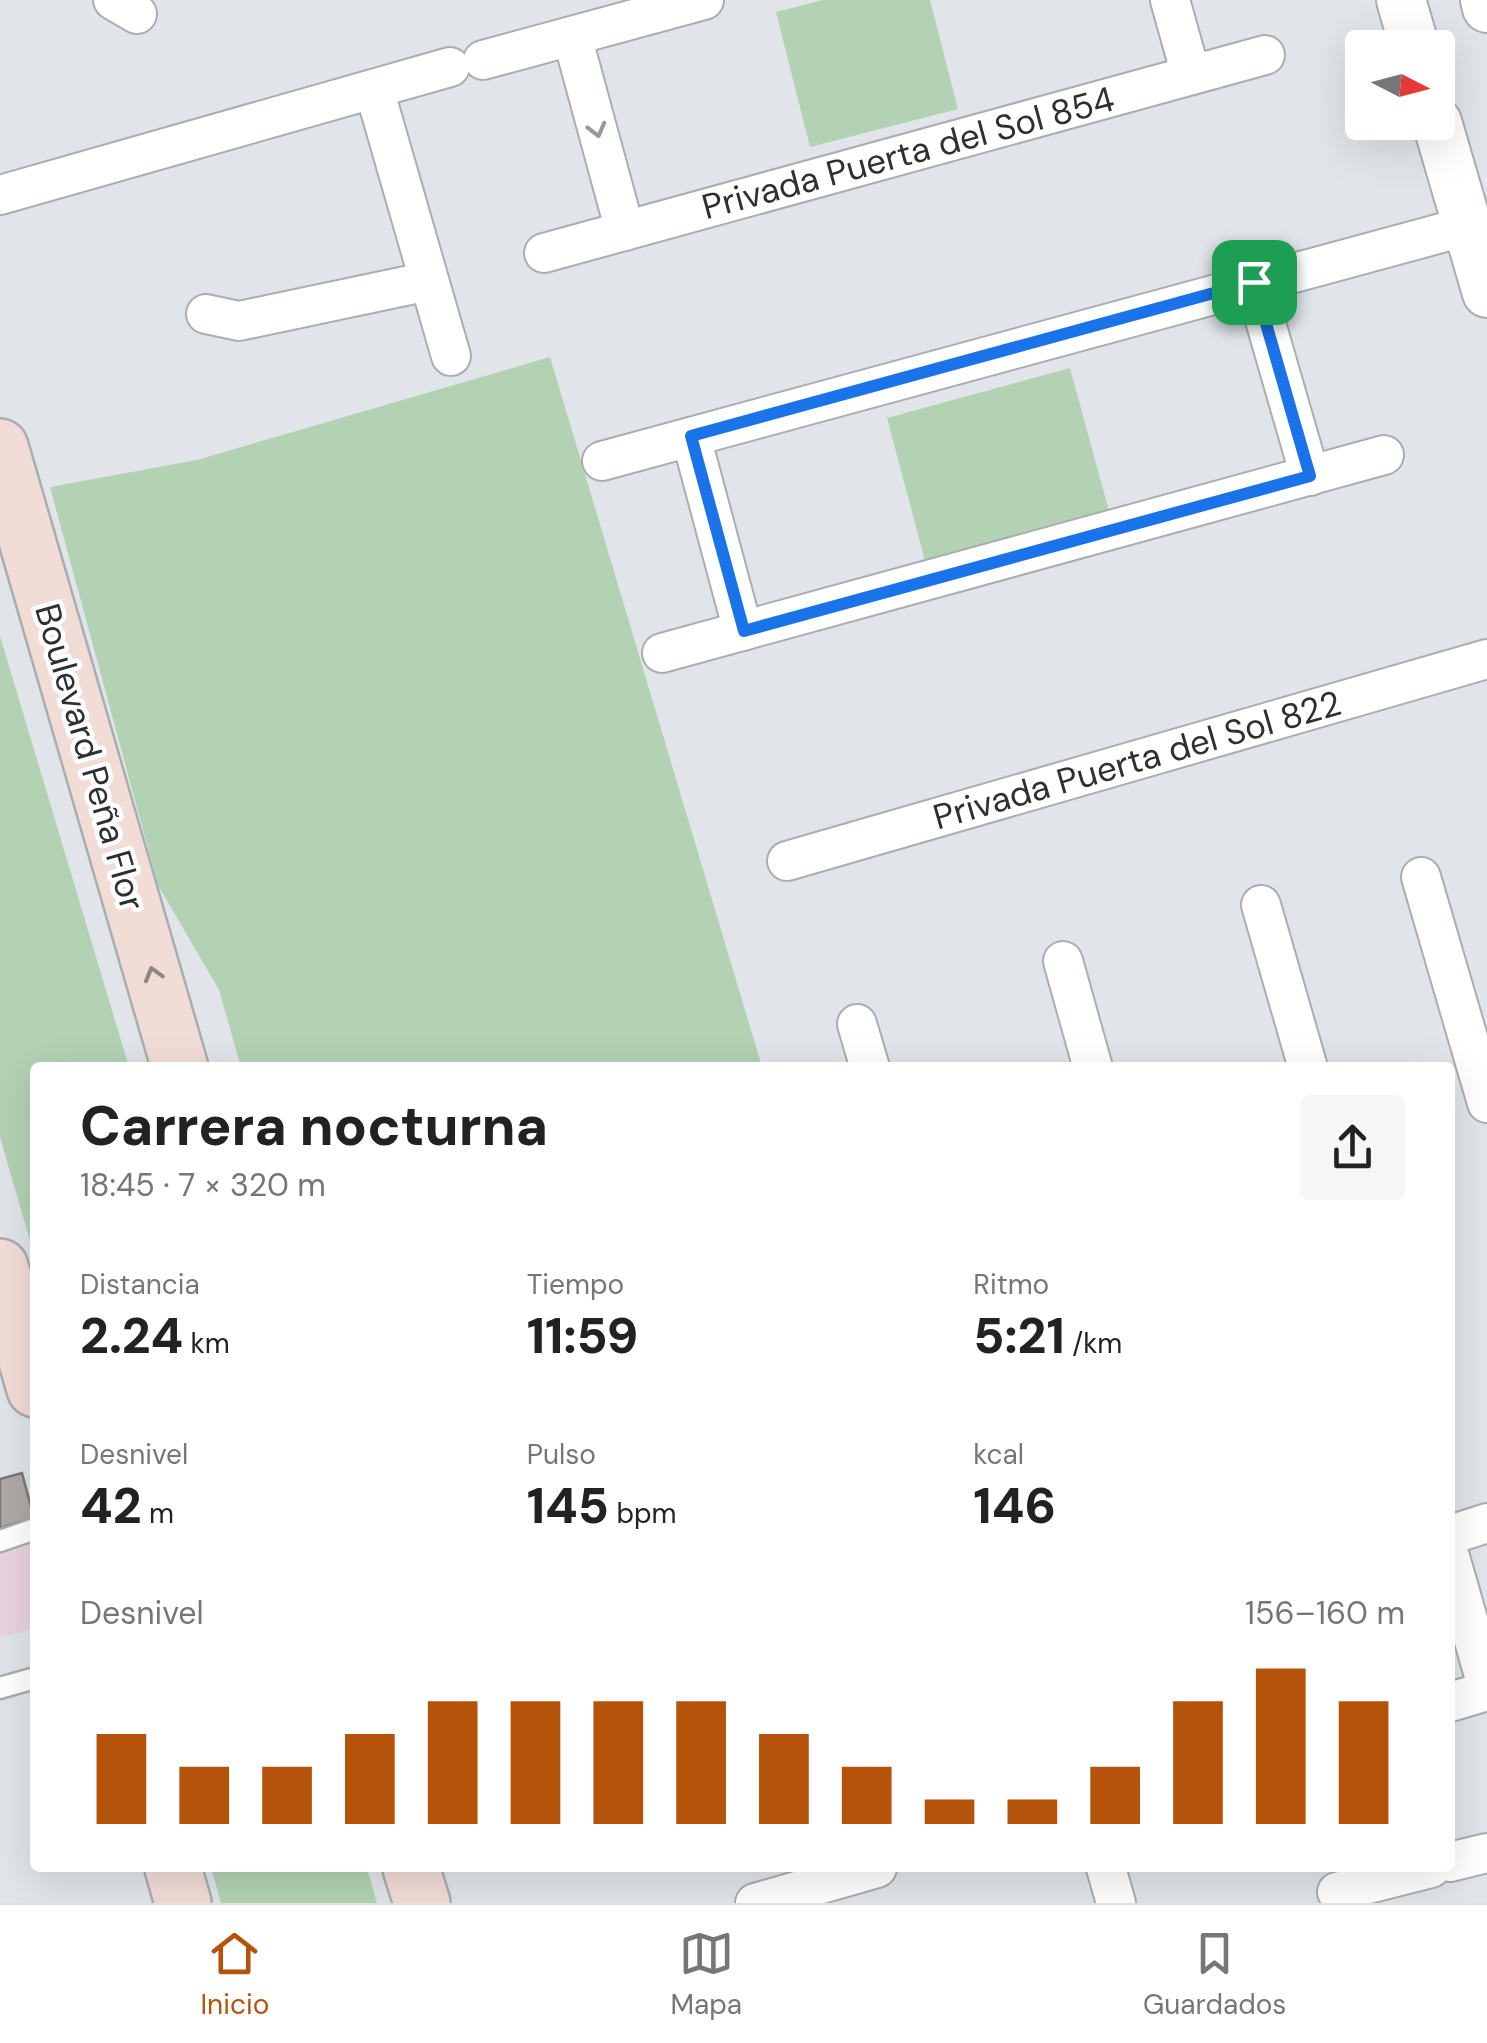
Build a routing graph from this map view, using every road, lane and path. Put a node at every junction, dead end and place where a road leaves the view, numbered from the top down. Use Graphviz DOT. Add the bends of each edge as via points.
graph roads {
  1 [pos="704,0"];
  2 [pos="1170,0"];
  3 [pos="1401,0"];
  4 [pos="1485,0"];
  5 [pos="1487,8"];
  6 [pos="1410,30"];
  7 [pos="572,36"];
  8 [pos="1266,55"];
  9 [pos="1191,75"];
  10 [pos="374,89"];
  11 [pos="1442,140"];
  12 [pos="0,195"];
  13 [pos="1467,226"];
  14 [pos="625,231"];
  15 [pos="544,253"];
  16 [pos="429,281"];
  17 [pos="1254,282"];
  18 [pos="1487,294"];
  19 [pos="206,314"];
  20 [pos="451,356"];
  21 [pos="691,436"];
  22 [pos="0,447"];
  23 [pos="1384,455"];
  24 [pos="602,461"];
  25 [pos="1310,476"];
  26 [pos="744,631"];
  27 [pos="662,654"];
  28 [pos="1487,660"];
  29 [pos="788,861"];
  30 [pos="1421,877"];
  31 [pos="1262,905"];
  32 [pos="1062,961"];
  33 [pos="858,1024"];
  34 [pos="178,1062"];
  35 [pos="868,1062"];
  36 [pos="1091,1062"];
  37 [pos="1306,1062"];
  38 [pos="1487,1103"];
  39 [pos="0,1268"];
  40 [pos="30,1372"];
  41 [pos="1487,1523"];
  42 [pos="30,1531"];
  43 [pos="1455,1533"];
  44 [pos="0,1541"];
  45 [pos="1457,1589"];
  46 [pos="30,1679"];
  47 [pos="0,1688"];
  48 [pos="1487,1689"];
  49 [pos="1455,1700"];
  50 [pos="1487,1852"];
  51 [pos="1455,1861"];
  52 [pos="174,1872"];
  53 [pos="412,1872"];
  54 [pos="863,1872"];
  55 [pos="1107,1872"];
  56 [pos="1412,1872"];
  57 [pos="1336,1888"];
  58 [pos="183,1903"];
  59 [pos="422,1903"];
  60 [pos="754,1903"];
  61 [pos="1116,1903"];
  1 -- 7 [label="street"];
  2 -- 9 [label="street"];
  3 -- 6 [label="street"];
  4 -- 5 [label="street"];
  7 -- 10 [label="street"];
  7 -- 14 [label="street, one-way"];
  8 -- 9 [label="street, Privada Puerta del Sol 854"];
  9 -- 14 [label="street, Privada Puerta del Sol 854"];
  10 -- 12 [label="street"];
  10 -- 16 [label="street"];
  11 -- 13 [label="street"];
  13 -- 17 [label="street"];
  13 -- 18 [label="street"];
  14 -- 15 [label="street, Privada Puerta del Sol 854"];
  16 -- 19 [label="street" via="239,321"];
  16 -- 20 [label="street"];
  17 -- 21 [label="street"];
  17 -- 25 [label="street"];
  21 -- 24 [label="street"];
  21 -- 26 [label="street"];
  34 -- 22 [label="main road, Boulevard Peña Flor, one-way"];
  23 -- 25 [label="street"];
  25 -- 26 [label="street"];
  26 -- 27 [label="street"];
  28 -- 29 [label="street, Privada Puerta del Sol 822"];
  30 -- 38 [label="street"];
  31 -- 37 [label="street"];
  32 -- 36 [label="street"];
  33 -- 35 [label="street"];
  39 -- 40 [label="main road"];
  41 -- 43 [label="street"];
  42 -- 44 [label="lane"];
  45 -- 48 [label="street"];
  46 -- 47 [label="lane"];
  48 -- 49 [label="street"];
  50 -- 51 [label="street"];
  52 -- 58 [label="main road"];
  53 -- 59 [label="main road"];
  54 -- 60 [label="street"];
  55 -- 61 [label="street"];
  56 -- 57 [label="street"];
}
